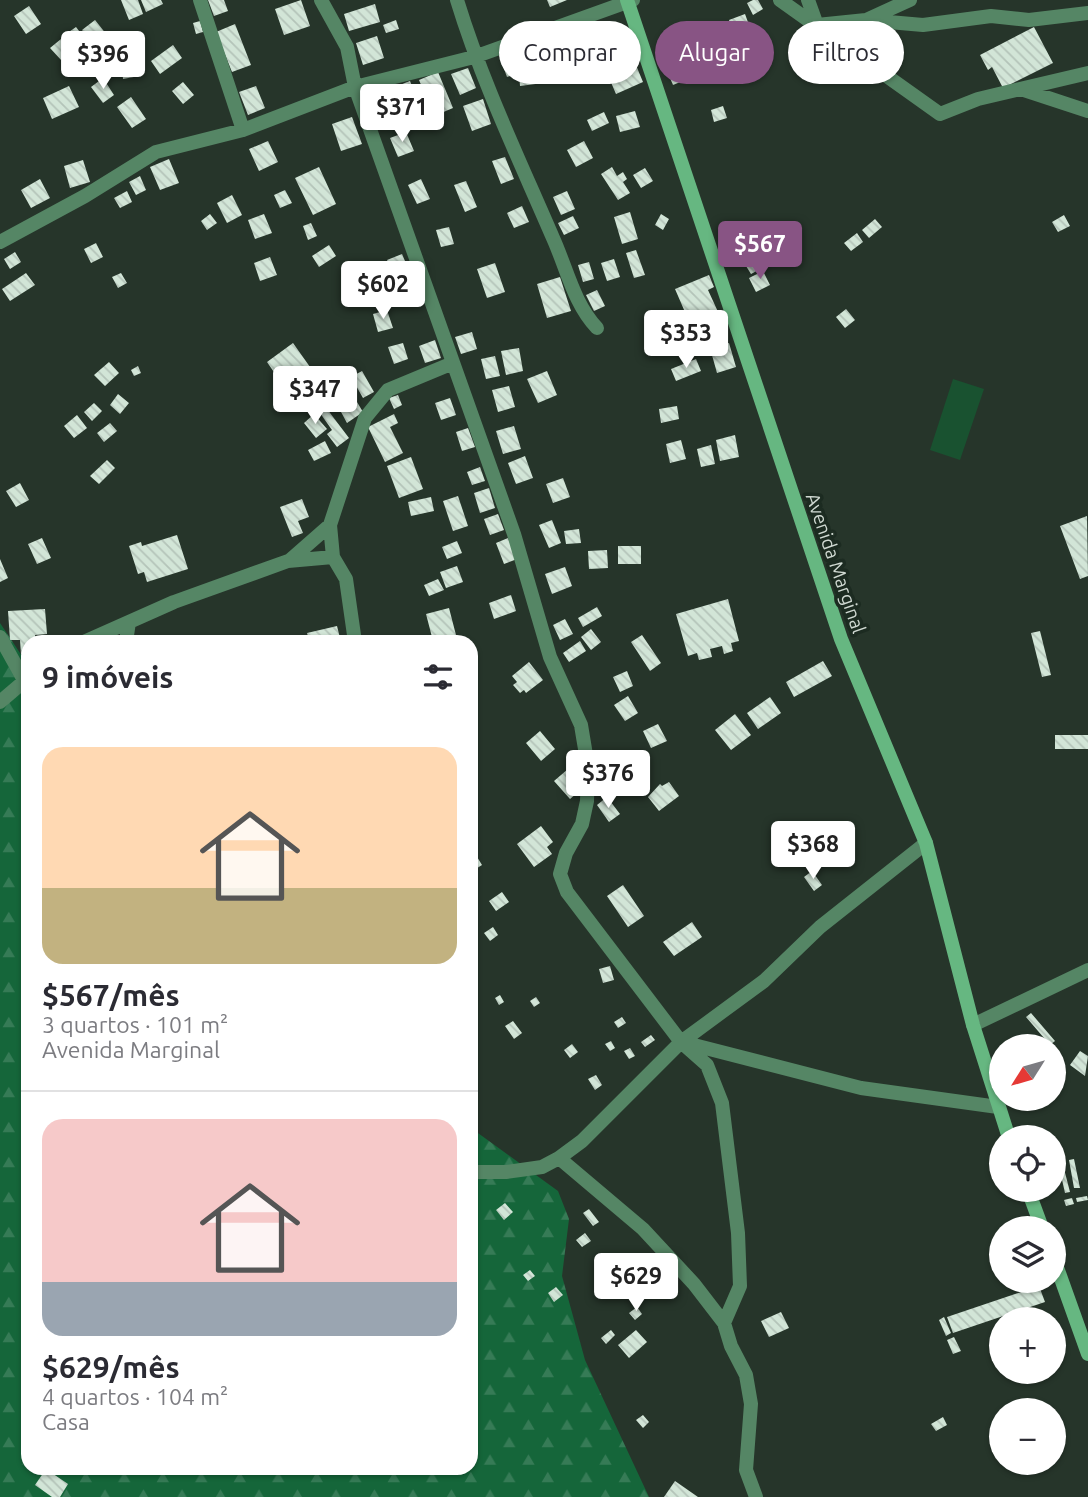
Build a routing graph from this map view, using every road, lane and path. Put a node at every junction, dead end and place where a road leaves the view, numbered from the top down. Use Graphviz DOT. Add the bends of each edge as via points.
graph roads {
  1 [pos="200,0"];
  2 [pos="321,0"];
  3 [pos="457,0"];
  4 [pos="629,0"];
  5 [pos="780,0"];
  6 [pos="808,0"];
  7 [pos="910,0"];
  8 [pos="1088,13"];
  9 [pos="866,20"];
  10 [pos="811,21"];
  11 [pos="816,21"];
  12 [pos="856,21"];
  13 [pos="474,57"];
  14 [pos="1088,73"];
  15 [pos="899,84"];
  16 [pos="355,87"];
  17 [pos="1021,89"];
  18 [pos="1088,111"];
  19 [pos="243,130"];
  20 [pos="0,242"];
  21 [pos="597,328"];
  22 [pos="453,363"];
  23 [pos="330,525"];
  24 [pos="333,557"];
  25 [pos="288,561"];
  26 [pos="128,622"];
  27 [pos="99,635"];
  28 [pos="127,635"];
  29 [pos="354,635"];
  30 [pos="0,637"];
  31 [pos="21,671"];
  32 [pos="21,683"];
  33 [pos="0,702"];
  34 [pos="926,843"];
  35 [pos="1088,970"];
  36 [pos="973,1025"];
  37 [pos="681,1042"];
  38 [pos="989,1077"];
  39 [pos="989,1106"];
  40 [pos="559,1158"];
  41 [pos="478,1172"];
  42 [pos="1066,1293"];
  43 [pos="724,1323"];
  44 [pos="1088,1354"];
  45 [pos="756,1497"];
  1 -- 19 [label="street"];
  2 -- 16 [label="street" via="347,47"];
  3 -- 13 [label="street"];
  4 -- 13 [label="street"];
  4 -- 34 [label="street, Avenida Marginal" via="841,639"];
  5 -- 10 [label="street"];
  6 -- 11 [label="street"];
  7 -- 9 [label="street"];
  8 -- 9 [label="street" via="1029,20 991,16 923,25"];
  9 -- 12 [label="street"];
  13 -- 16 [label="street"];
  13 -- 21 [label="street" via="582,312"];
  14 -- 17 [label="street"];
  15 -- 17 [label="street" via="940,114"];
  16 -- 19 [label="street"];
  16 -- 22 [label="street"];
  17 -- 18 [label="street"];
  19 -- 20 [label="street" via="156,152"];
  22 -- 23 [label="street" via="388,390 374,404 365,418"];
  22 -- 37 [label="street" via="514,534 550,657 581,725 587,801 560,874 567,892"];
  23 -- 24 [label="street"];
  23 -- 25 [label="street"];
  24 -- 25 [label="street"];
  24 -- 29 [label="street" via="346,579"];
  25 -- 26 [label="street"];
  26 -- 27 [label="street"];
  26 -- 28 [label="street"];
  30 -- 31 [label="street"];
  32 -- 33 [label="street"];
  34 -- 36 [label="street, Avenida Marginal"];
  34 -- 37 [label="street" via="820,927 764,981"];
  35 -- 36 [label="street"];
  36 -- 38 [label="street, Avenida Marginal"];
  37 -- 39 [label="street" via="862,1088"];
  37 -- 40 [label="street" via="582,1141"];
  37 -- 43 [label="street" via="707,1065 722,1104 740,1286"];
  40 -- 41 [label="street" via="542,1167"];
  40 -- 43 [label="street" via="643,1229"];
  42 -- 44 [label="street"];
  43 -- 45 [label="street" via="746,1375 751,1404 746,1470"];
}
